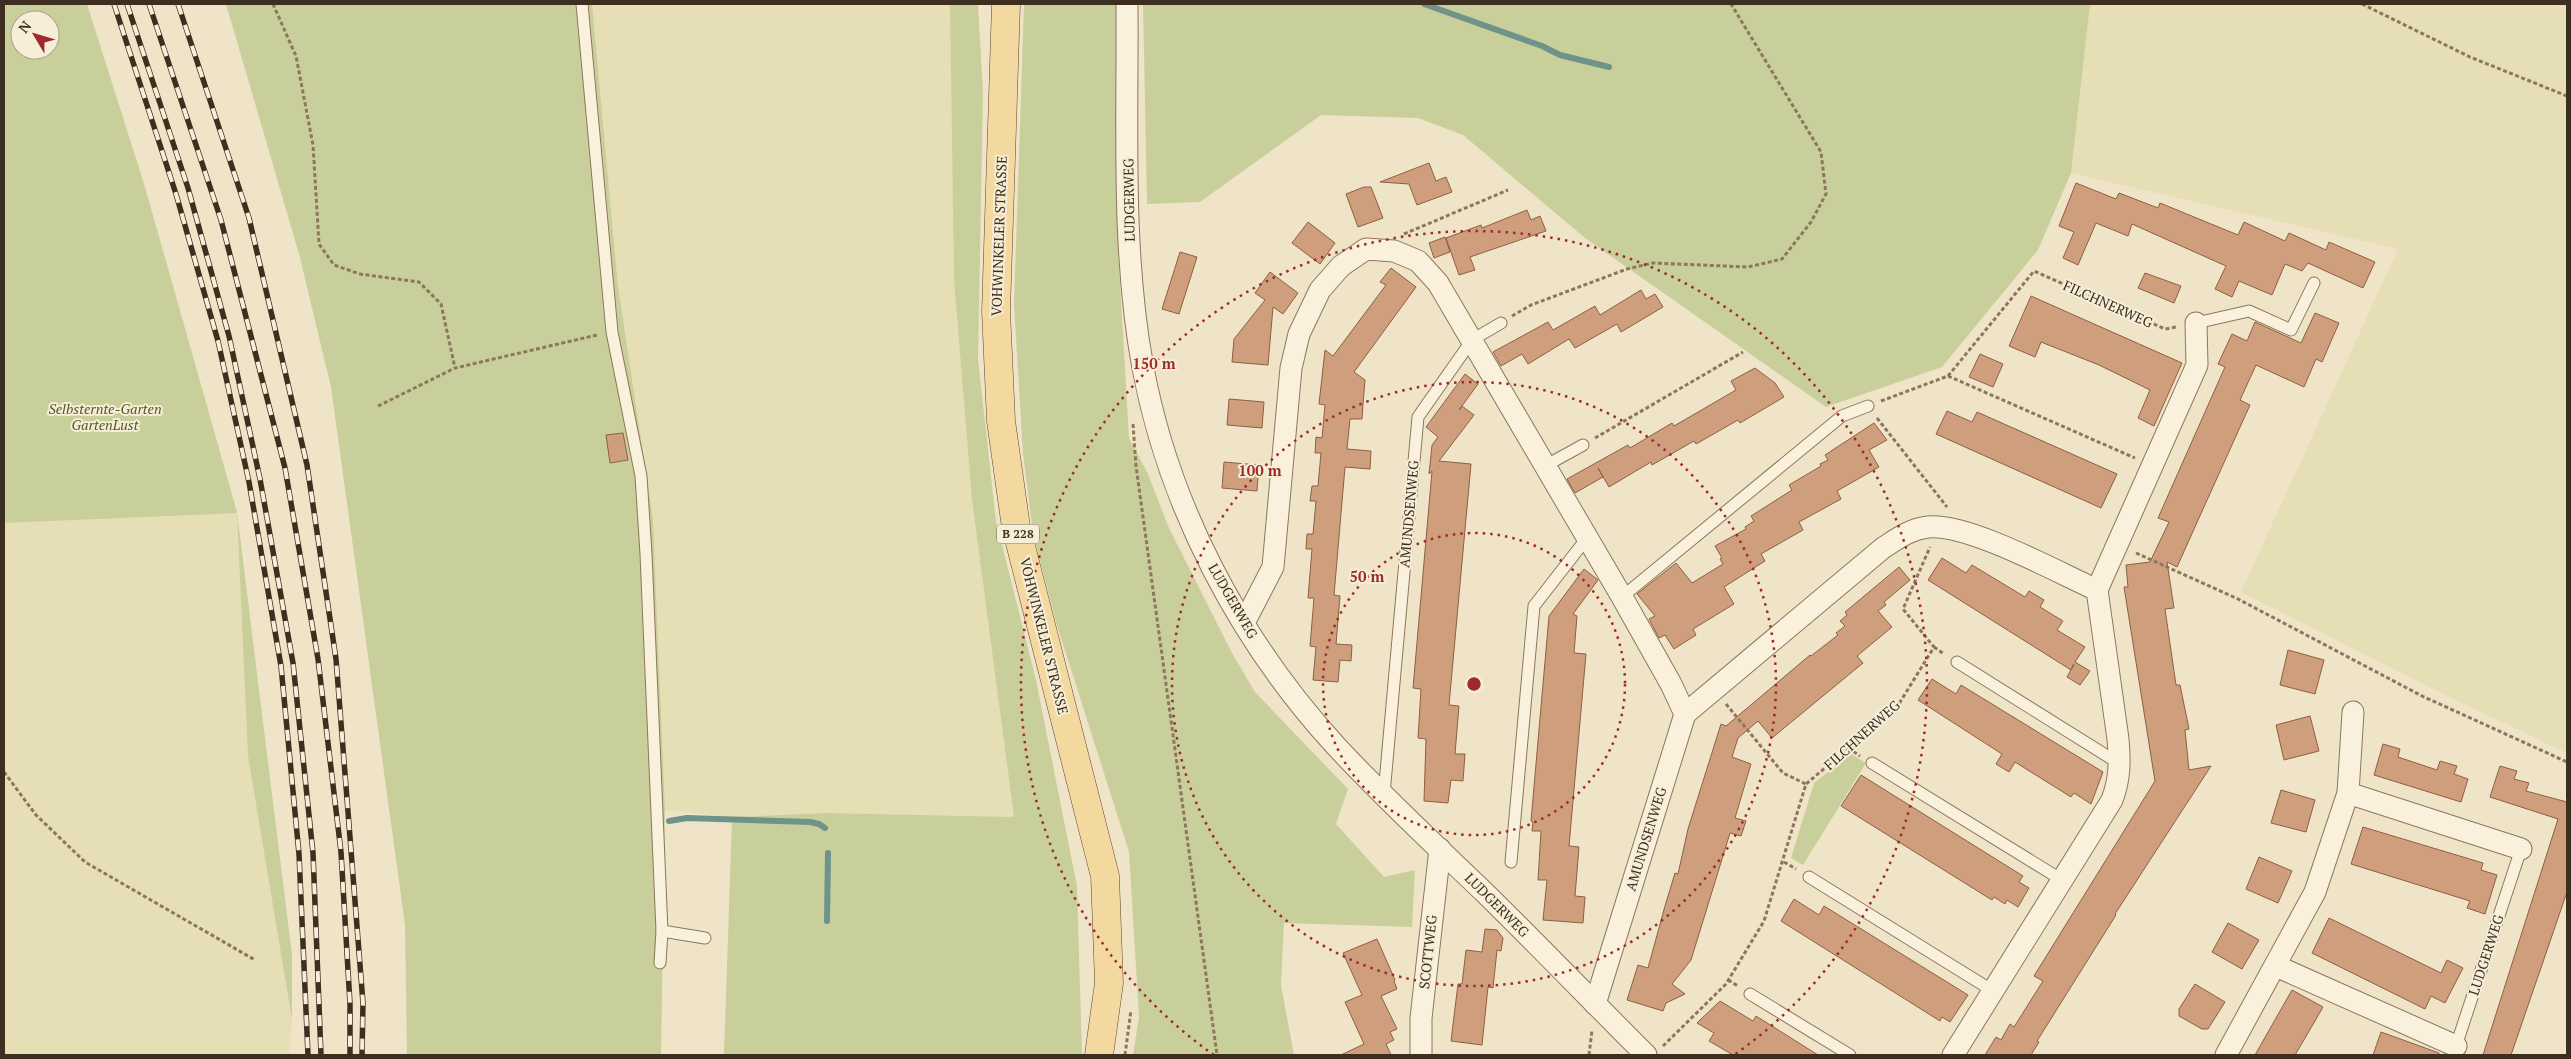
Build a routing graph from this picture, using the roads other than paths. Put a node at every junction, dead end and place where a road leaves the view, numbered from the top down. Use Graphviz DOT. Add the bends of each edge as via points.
graph roads {
  1 [pos="582,4"];
  2 [pos="1006,4"];
  3 [pos="1127,4"];
  4 [pos="2314,283"];
  5 [pos="1501,323"];
  6 [pos="2196,323"];
  7 [pos="1472,340"];
  8 [pos="1868,406"];
  9 [pos="1583,445"];
  10 [pos="1546,466"];
  11 [pos="1587,538"];
  12 [pos="2097,590"];
  13 [pos="1622,597"];
  14 [pos="1244,623"];
  15 [pos="1957,662"];
  16 [pos="2353,712"];
  17 [pos="1685,714"];
  18 [pos="1872,763"];
  19 [pos="2120,764"];
  20 [pos="2348,793"];
  21 [pos="1384,794"];
  22 [pos="1440,849"];
  23 [pos="2521,849"];
  24 [pos="1511,862"];
  25 [pos="1809,877"];
  26 [pos="2062,880"];
  27 [pos="662,931"];
  28 [pos="705,938"];
  29 [pos="660,963"];
  30 [pos="2276,966"];
  31 [pos="1993,991"];
  32 [pos="1750,994"];
  33 [pos="1595,1004"];
  34 [pos="2456,1046"];
  35 [pos="1653,1052"];
  36 [pos="1099,1055"];
  37 [pos="1421,1055"];
  38 [pos="1850,1055"];
  39 [pos="1953,1055"];
  40 [pos="2226,1055"];
  1 -- 27 [label="lane" via="612,332 641,476"];
  2 -- 36 [label="main road, VOHWINKELER STRASSE / B 228" via="996,311 1002,421 1016,527 1105,876 1109,983"];
  3 -- 14 [label="street, LUDGERWEG" via="1130,271 1142,366 1153,418 1168,465 1198,539"];
  4 -- 6 [label="lane" via="2292,330 2249,311"];
  5 -- 7 [label="lane, AMUNDSENWEG"];
  6 -- 12 [label="street" via="2197,365"];
  7 -- 10 [label="street"];
  7 -- 14 [label="street" via="1438,283 1418,262 1394,251 1366,249 1341,266 1320,290 1299,334 1291,368 1273,567"];
  7 -- 21 [label="lane, AMUNDSENWEG" via="1418,417"];
  8 -- 13 [label="lane" via="1842,416"];
  9 -- 10 [label="lane"];
  10 -- 11 [label="street"];
  11 -- 13 [label="street"];
  11 -- 24 [label="lane" via="1534,606"];
  12 -- 17 [label="street" via="1943,517 1908,532 1883,548"];
  12 -- 19 [label="street"];
  13 -- 17 [label="street"];
  14 -- 21 [label="street, LUDGERWEG" via="1286,684 1334,744"];
  15 -- 19 [label="lane"];
  16 -- 20 [label="street"];
  17 -- 33 [label="street, AMUNDSENWEG"];
  18 -- 26 [label="lane, FILCHNERWEG"];
  19 -- 26 [label="street" via="2112,800"];
  20 -- 23 [label="street, LUDGERWEG"];
  20 -- 30 [label="street" via="2315,892"];
  21 -- 22 [label="street, LUDGERWEG"];
  22 -- 33 [label="street, LUDGERWEG"];
  22 -- 37 [label="street, SCOTTWEG" via="1421,1018"];
  23 -- 34 [label="lane, LUDGERWEG"];
  25 -- 31 [label="lane"];
  26 -- 31 [label="street"];
  27 -- 28 [label="lane"];
  27 -- 29 [label="lane"];
  30 -- 34 [label="street, LUDGERWEG"];
  30 -- 40 [label="street"];
  31 -- 39 [label="street"];
  32 -- 38 [label="lane"];
  33 -- 35 [label="street, LUDGERWEG"];
}
